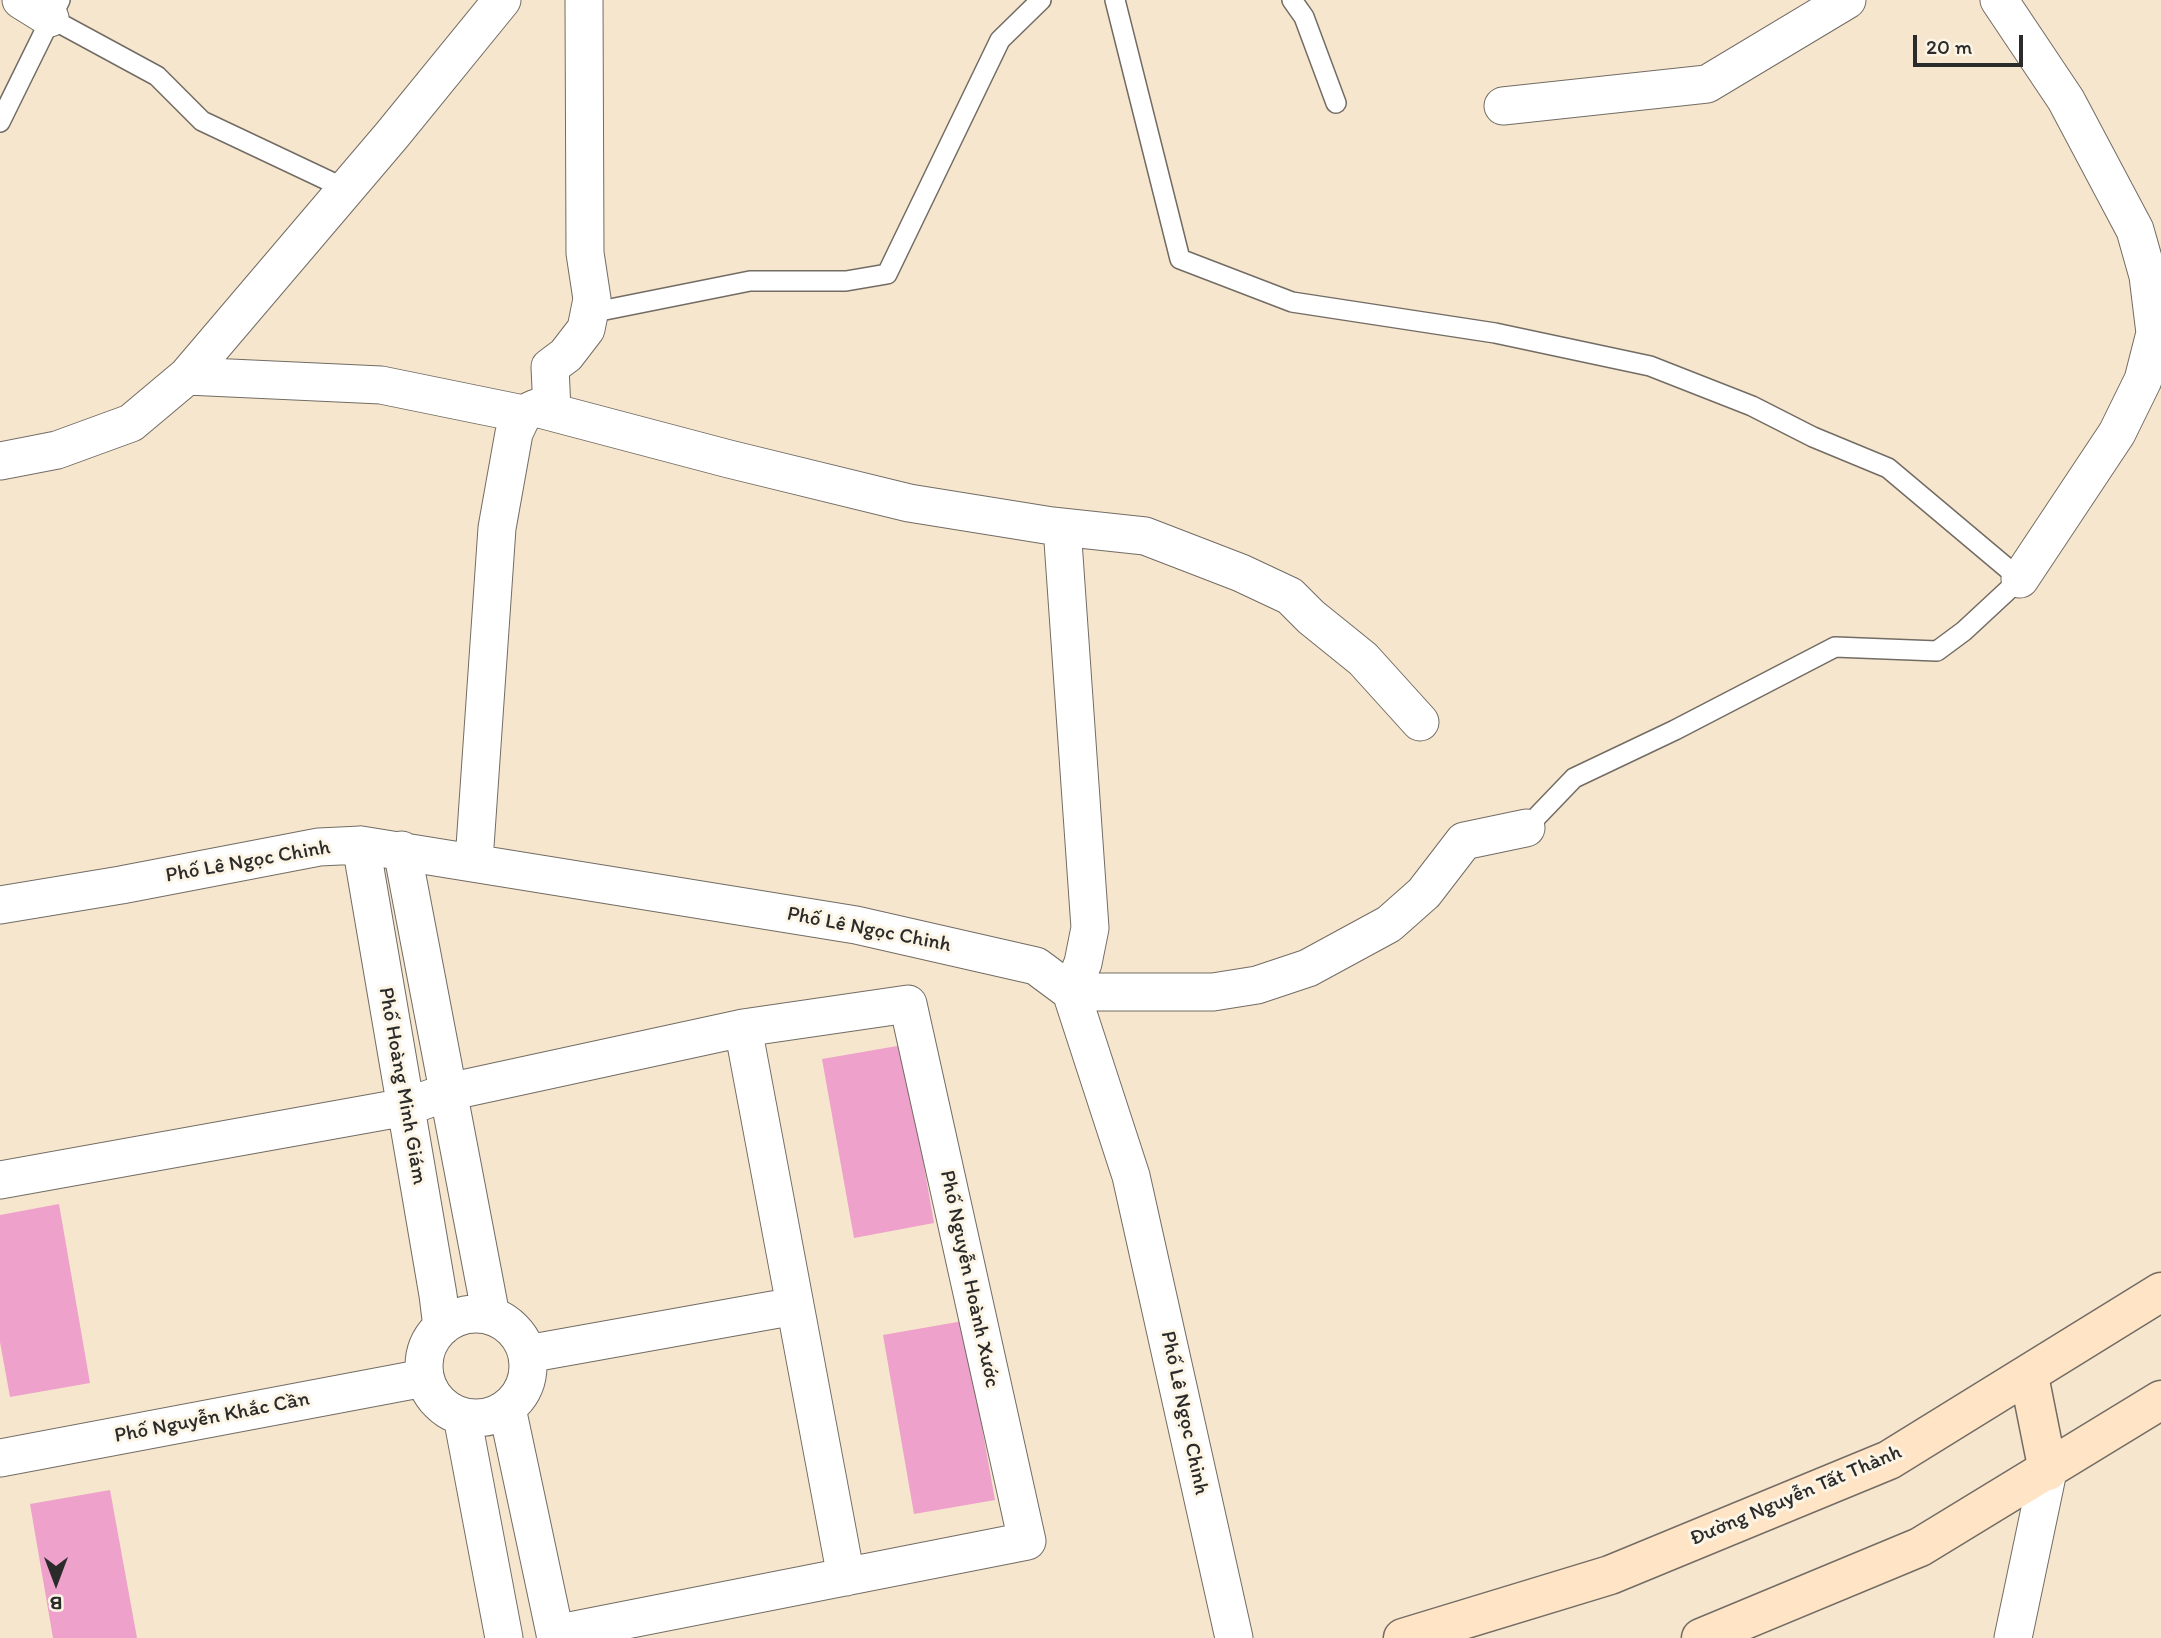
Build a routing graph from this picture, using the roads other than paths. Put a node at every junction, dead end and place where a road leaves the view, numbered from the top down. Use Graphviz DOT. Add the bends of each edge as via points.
graph roads {
  1 [pos="502,0"];
  2 [pos="584,0"];
  3 [pos="1041,0"];
  4 [pos="1115,0"];
  5 [pos="1292,0"];
  6 [pos="1847,0"];
  7 [pos="1999,0"];
  8 [pos="44,6"];
  9 [pos="1336,103"];
  10 [pos="1503,106"];
  11 [pos="0,122"];
  12 [pos="346,189"];
  13 [pos="590,313"];
  14 [pos="187,376"];
  15 [pos="538,412"];
  16 [pos="0,461"];
  17 [pos="1062,527"];
  18 [pos="2020,579"];
  19 [pos="1420,722"];
  20 [pos="1526,828"];
  21 [pos="361,845"];
  22 [pos="402,850"];
  23 [pos="474,862"];
  24 [pos="0,905"];
  25 [pos="1071,992"];
  26 [pos="743,1028"];
  27 [pos="449,1092"];
  28 [pos="406,1107"];
  29 [pos="0,1180"];
  30 [pos="2161,1292"];
  31 [pos="795,1306"];
  32 [pos="491,1315"];
  33 [pos="442,1327"];
  34 [pos="527,1354"];
  35 [pos="2029,1376"];
  36 [pos="424,1378"];
  37 [pos="2161,1400"];
  38 [pos="507,1408"];
  39 [pos="462,1416"];
  40 [pos="0,1458"];
  41 [pos="2048,1471"];
  42 [pos="846,1577"];
  43 [pos="555,1636"];
  44 [pos="504,1638"];
  45 [pos="1234,1638"];
  46 [pos="1403,1638"];
  47 [pos="1701,1638"];
  48 [pos="2012,1638"];
  1 -- 12 [label="street"];
  2 -- 13 [label="street" via="585,253"];
  3 -- 13 [label="lane" via="1000,40 887,274 846,281 750,281"];
  4 -- 18 [label="lane" via="1180,259 1292,302 1495,333 1650,366 1888,468"];
  5 -- 9 [label="lane" via="1304,17"];
  6 -- 10 [label="street" via="1707,84"];
  7 -- 18 [label="street" via="2066,100 2135,230 2148,276 2155,332 2143,380 2117,433"];
  8 -- 11 [label="lane"];
  8 -- 12 [label="lane" via="157,76 202,121"];
  12 -- 14 [label="street"];
  13 -- 15 [label="street" via="586,330 550,367"];
  14 -- 15 [label="street" via="381,385"];
  14 -- 16 [label="street" via="131,423 57,450"];
  15 -- 17 [label="street" via="909,503"];
  15 -- 23 [label="street" via="514,433 497,528"];
  17 -- 19 [label="street" via="1145,536 1290,596 1363,659"];
  17 -- 25 [label="street" via="1090,928"];
  18 -- 20 [label="lane" via="1937,651 1835,647 1574,778"];
  20 -- 25 [label="street" via="1464,841 1424,893 1389,924 1308,968 1257,985 1213,992"];
  21 -- 22 [label="street, Phố Lê Ngọc Chinh"];
  21 -- 24 [label="street, Phố Lê Ngọc Chinh" via="319,847"];
  21 -- 28 [label="street, Phố Hoàng Minh Giám"];
  22 -- 23 [label="street, Phố Lê Ngọc Chinh"];
  22 -- 27 [label="street, Phố Hoàng Minh Giám"];
  23 -- 25 [label="street, Phố Lê Ngọc Chinh" via="856,925 1036,966"];
  25 -- 45 [label="street, Phố Lê Ngọc Chinh" via="1132,1176"];
  26 -- 27 [label="street, Phố Nguyễn Hoành Xước"];
  26 -- 31 [label="street"];
  26 -- 42 [label="street, Phố Nguyễn Hoành Xước" via="908,1004 1027,1541"];
  27 -- 28 [label="street, Phố Nguyễn Hoành Xước"];
  27 -- 32 [label="street, Phố Hoàng Minh Giám"];
  28 -- 29 [label="street, Phố Nguyễn Hoành Xước"];
  28 -- 33 [label="street, Phố Hoàng Minh Giám"];
  30 -- 35 [label="main road, Đường Nguyễn Tất Thành"];
  31 -- 34 [label="street"];
  31 -- 42 [label="street"];
  32 -- 33 [label="street" via="469,1313"];
  32 -- 34 [label="street" via="510,1326"];
  33 -- 36 [label="street" via="432,1336 424,1356"];
  34 -- 38 [label="street" via="530,1365 525,1387"];
  35 -- 41 [label="main road"];
  35 -- 46 [label="main road, Đường Nguyễn Tất Thành" via="1889,1460 1610,1575"];
  36 -- 39 [label="street" via="433,1398"];
  36 -- 40 [label="street, Phố Nguyễn Khắc Cần"];
  37 -- 41 [label="main road"];
  38 -- 39 [label="street" via="493,1416"];
  38 -- 43 [label="street"];
  39 -- 44 [label="street"];
  41 -- 47 [label="main road" via="1920,1547"];
  41 -- 48 [label="street"];
  42 -- 43 [label="street, Phố Nguyễn Hoành Xước"];
}
